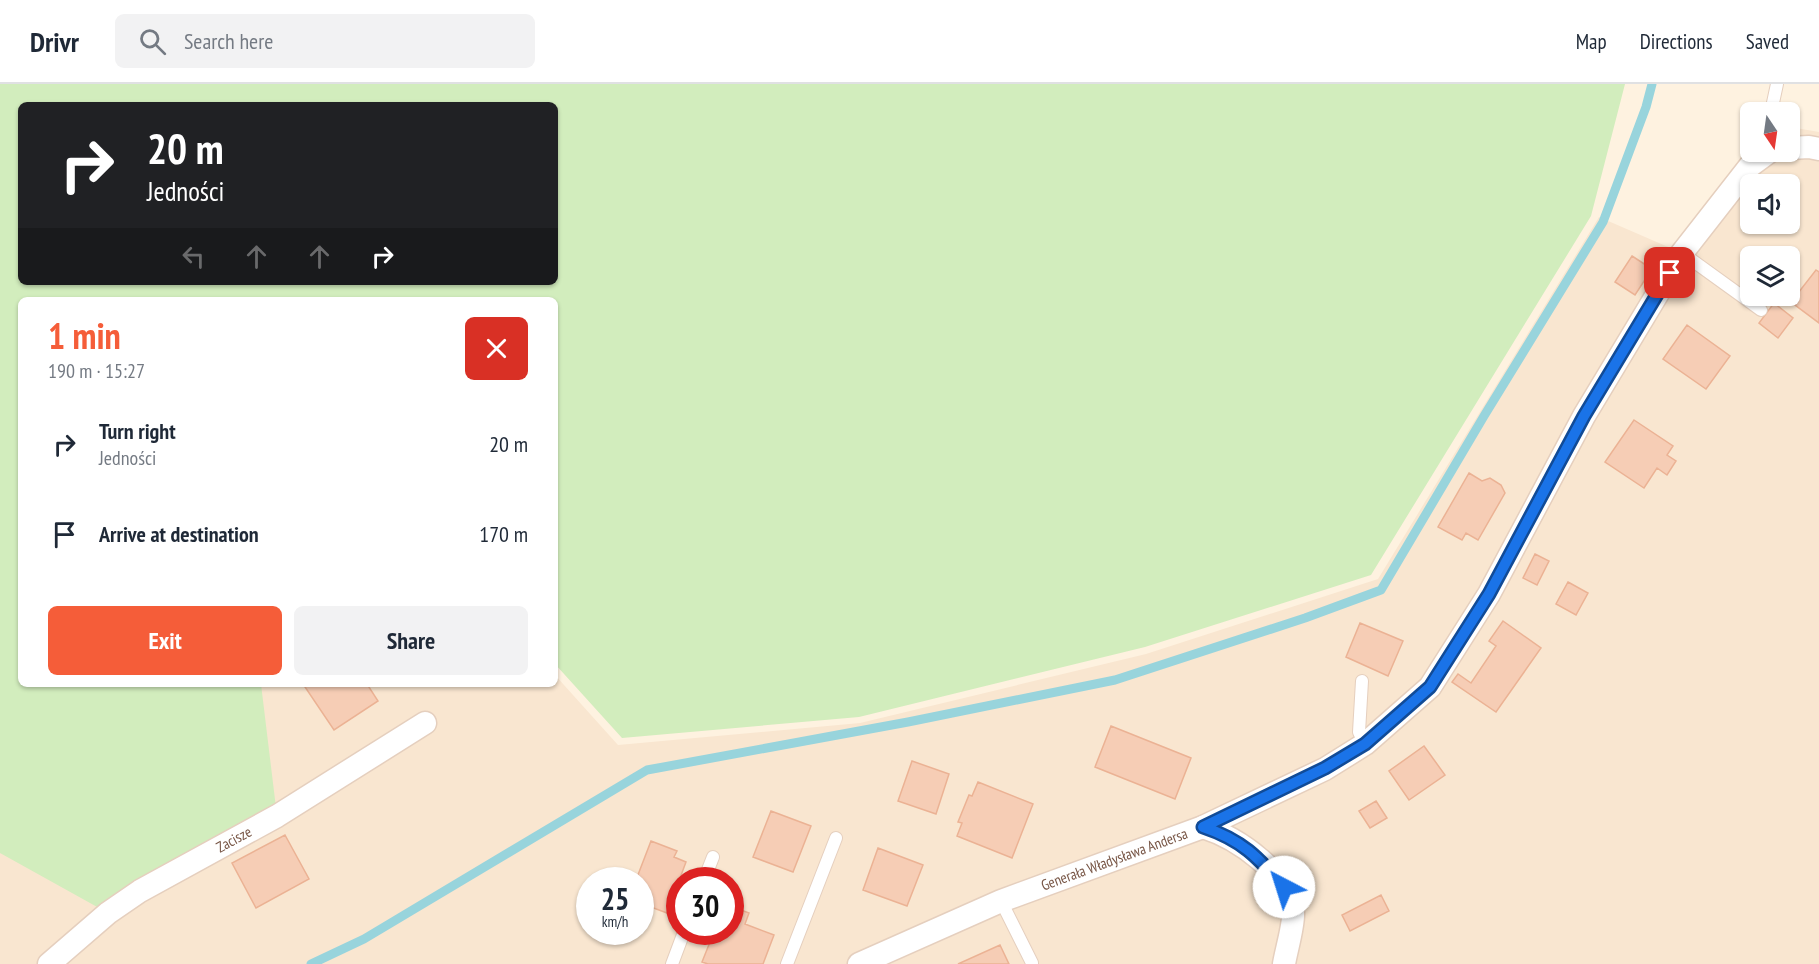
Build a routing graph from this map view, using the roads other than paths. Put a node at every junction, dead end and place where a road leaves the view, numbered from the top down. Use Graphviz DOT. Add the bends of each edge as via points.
graph roads {
  1 [pos="1777,84"];
  2 [pos="1773,102"];
  3 [pos="1800,147"];
  4 [pos="1819,149"];
  5 [pos="1755,162"];
  6 [pos="1682,253"];
  7 [pos="1761,310"];
  8 [pos="1362,681"];
  9 [pos="424,723"];
  10 [pos="1365,744"];
  11 [pos="1203,827"];
  12 [pos="836,838"];
  13 [pos="713,857"];
  14 [pos="709,867"];
  15 [pos="1001,901"];
  16 [pos="679,945"];
  17 [pos="1032,963"];
  18 [pos="49,964"];
  19 [pos="672,964"];
  20 [pos="787,964"];
  21 [pos="859,964"];
  22 [pos="1284,964"];
  1 -- 2 [label="lane"];
  3 -- 4 [label="street"];
  5 -- 6 [label="street"];
  6 -- 7 [label="lane"];
  6 -- 10 [label="street" via="1584,416 1489,594 1430,687"];
  8 -- 10 [label="lane" via="1359,732"];
  9 -- 18 [label="street, Zacisze" via="277,816 140,891"];
  10 -- 11 [label="street" via="1325,768"];
  11 -- 15 [label="street, Generała Władysława Andersa"];
  11 -- 22 [label="street, Generała Władysława Andersa" via="1257,855 1284,887 1293,914"];
  12 -- 20 [label="lane"];
  13 -- 14 [label="lane"];
  15 -- 17 [label="lane"];
  15 -- 21 [label="street, Generała Władysława Andersa"];
  16 -- 19 [label="lane"];
}
